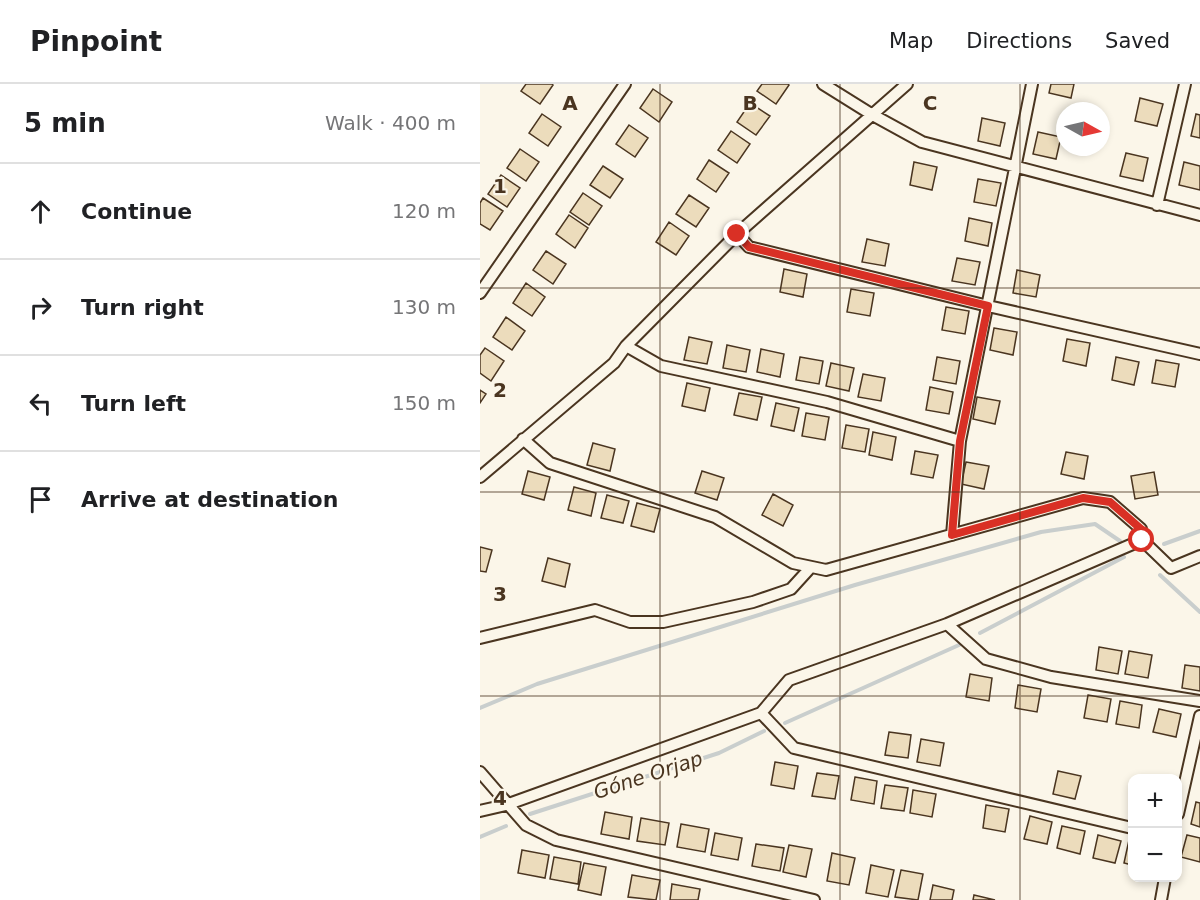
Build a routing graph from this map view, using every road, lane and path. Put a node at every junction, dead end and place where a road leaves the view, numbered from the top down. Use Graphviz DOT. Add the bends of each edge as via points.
graph roads {
  1 [pos="625,84"];
  2 [pos="823,84"];
  3 [pos="908,84"];
  4 [pos="1032,84"];
  5 [pos="1185,84"];
  6 [pos="871,114"];
  7 [pos="1017,168"];
  8 [pos="1157,206"];
  9 [pos="1200,215"];
  10 [pos="737,234"];
  11 [pos="480,293"];
  12 [pos="988,306"];
  13 [pos="627,346"];
  14 [pos="1200,354"];
  15 [pos="523,439"];
  16 [pos="960,441"];
  17 [pos="480,477"];
  18 [pos="952,535"];
  19 [pos="1142,540"];
  20 [pos="1200,556"];
  21 [pos="811,567"];
  22 [pos="947,624"];
  23 [pos="480,638"];
  24 [pos="1200,701"];
  25 [pos="761,713"];
  26 [pos="1200,716"];
  27 [pos="480,772"];
  28 [pos="1182,796"];
  29 [pos="506,804"];
  30 [pos="480,811"];
  31 [pos="1128,827"];
  32 [pos="1164,882"];
  33 [pos="814,900"];
  34 [pos="1161,900"];
  1 -- 11 [label="street"];
  2 -- 6 [label="street"];
  3 -- 6 [label="street"];
  4 -- 7 [label="street"];
  5 -- 8 [label="street"];
  6 -- 7 [label="street" via="922,142"];
  6 -- 10 [label="street"];
  7 -- 8 [label="street"];
  7 -- 12 [label="street"];
  8 -- 9 [label="street"];
  10 -- 12 [label="street" via="749,247"];
  10 -- 13 [label="street"];
  12 -- 14 [label="street"];
  12 -- 16 [label="street"];
  13 -- 15 [label="street" via="614,363"];
  13 -- 16 [label="street" via="661,366 826,402"];
  15 -- 17 [label="street"];
  15 -- 21 [label="street" via="550,463 715,517 793,563"];
  16 -- 18 [label="street"];
  18 -- 19 [label="street" via="1083,498 1110,502 1141,529"];
  18 -- 21 [label="street" via="826,570"];
  19 -- 20 [label="street" via="1171,568"];
  19 -- 22 [label="street"];
  21 -- 23 [label="street" via="791,589 753,602 663,622 630,622 595,610"];
  22 -- 24 [label="street" via="987,659 1052,677"];
  22 -- 25 [label="street" via="789,680"];
  25 -- 29 [label="street"];
  25 -- 31 [label="street" via="794,748"];
  26 -- 28 [label="street"];
  27 -- 29 [label="street"];
  29 -- 30 [label="street"];
  29 -- 33 [label="street" via="526,825 556,840"];
  32 -- 34 [label="street"];
}
